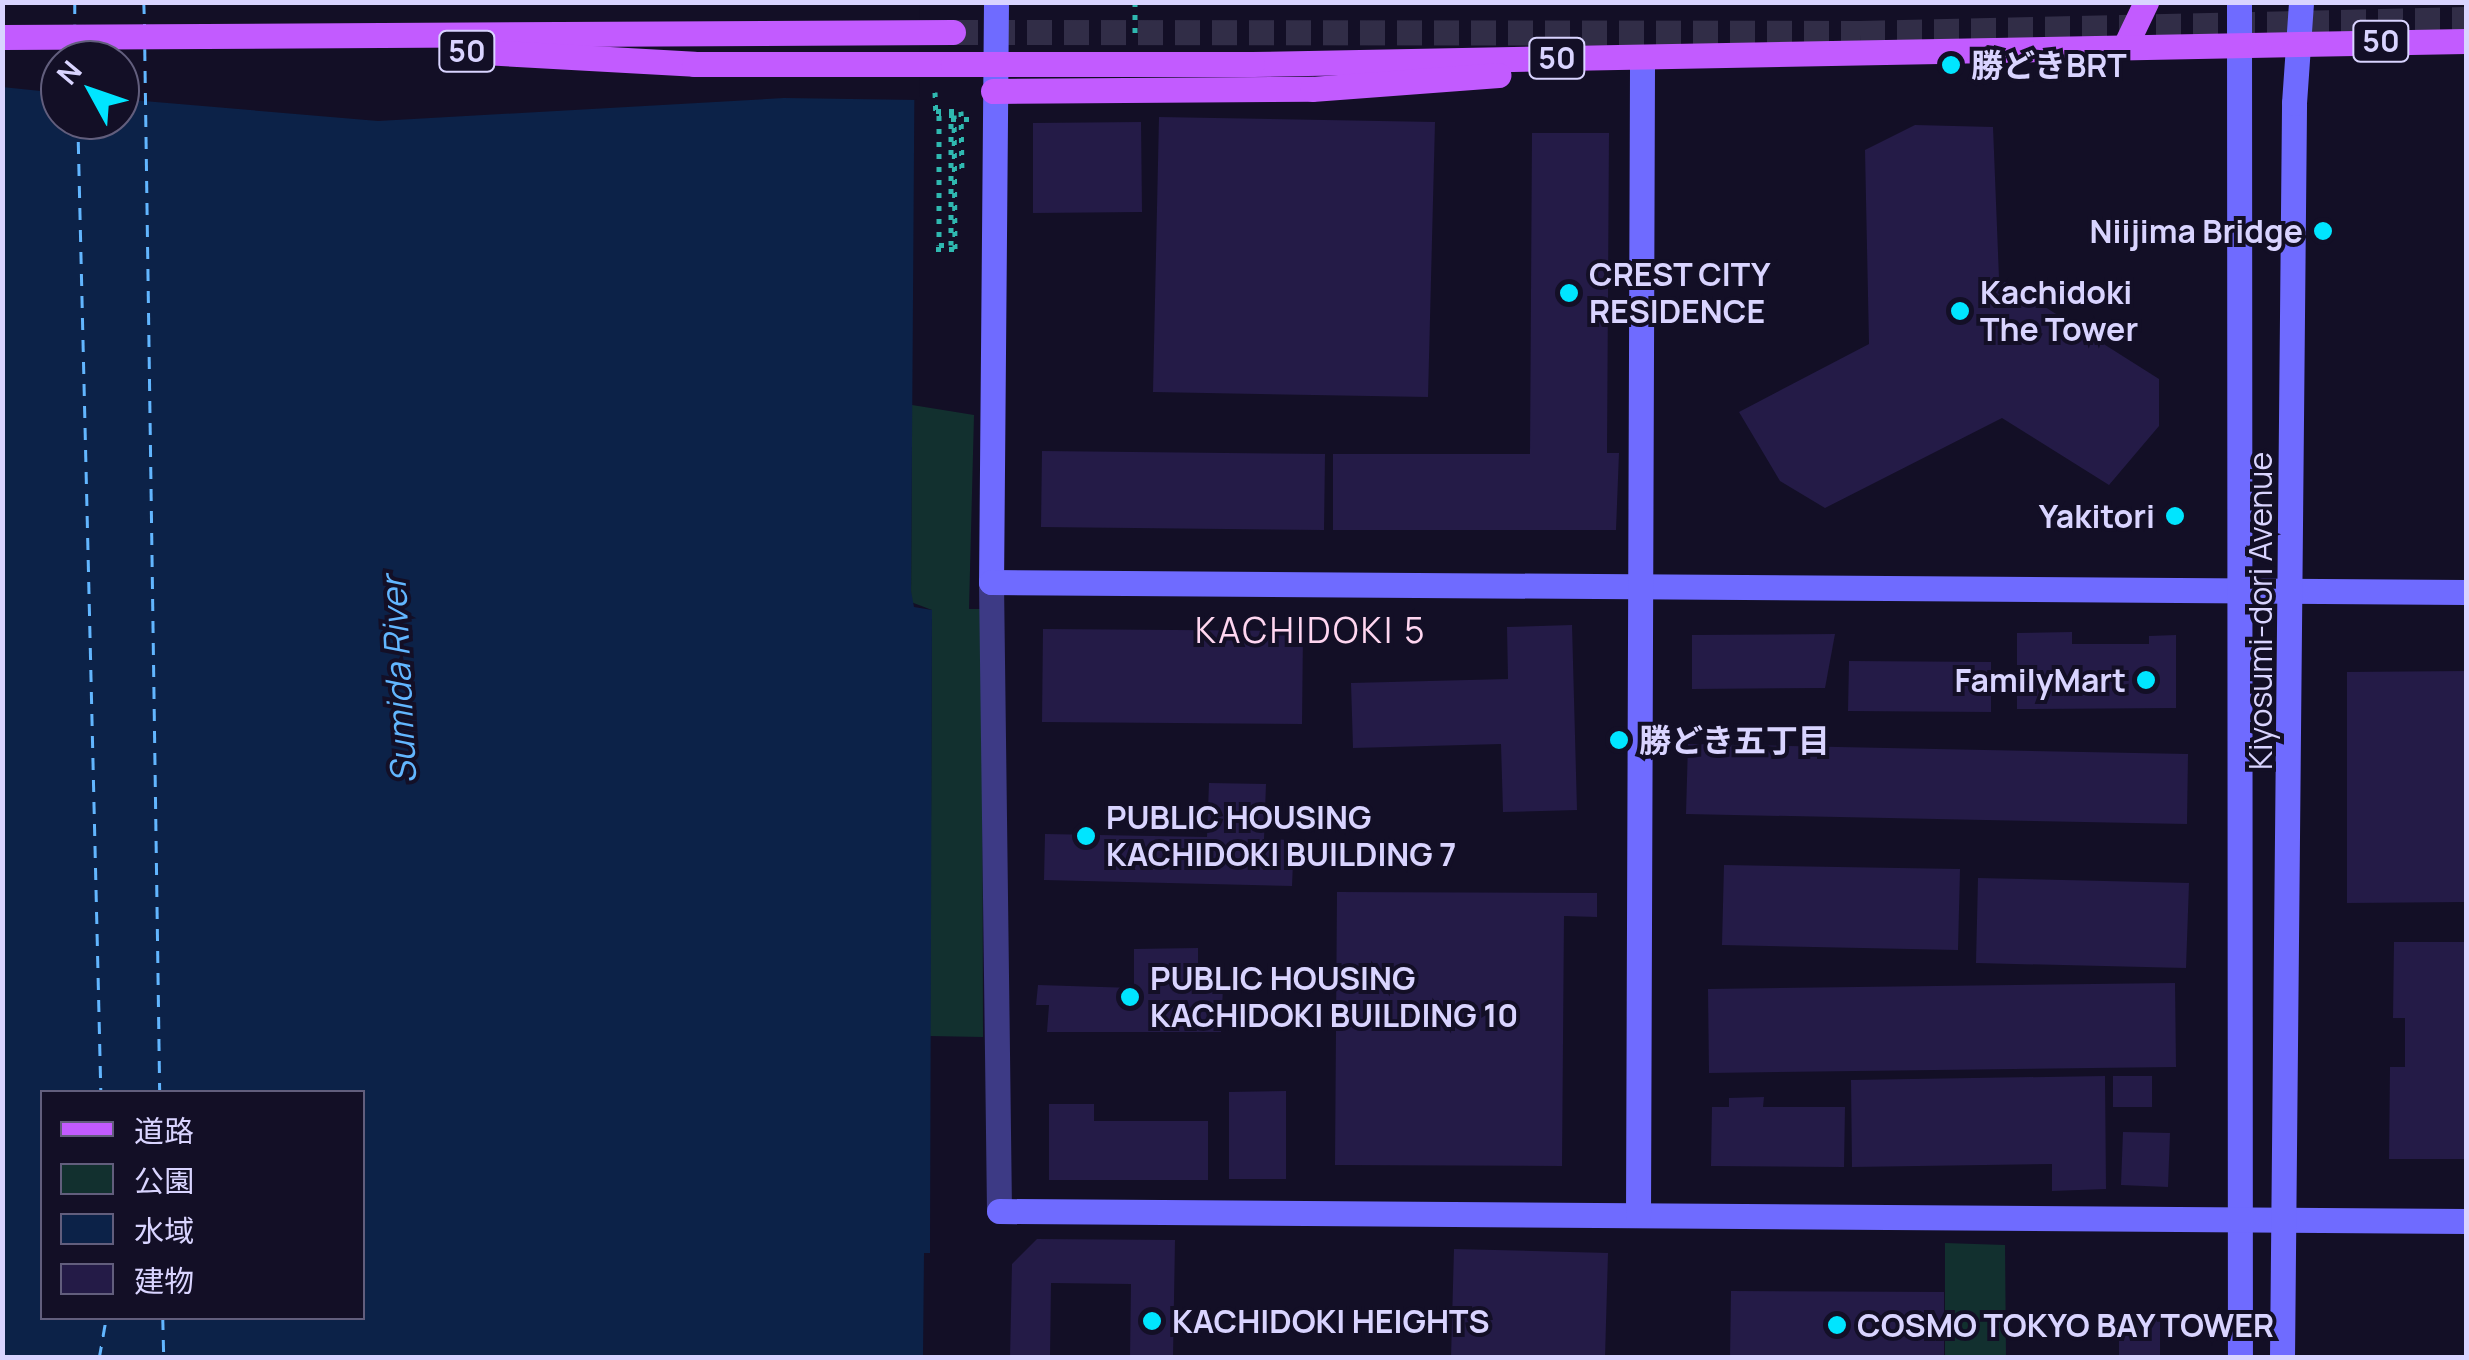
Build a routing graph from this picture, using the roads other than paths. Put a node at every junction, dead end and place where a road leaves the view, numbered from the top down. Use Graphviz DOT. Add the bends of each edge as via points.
graph roads {
  1 [pos="996,2"];
  2 [pos="2146,2"];
  3 [pos="2240,2"];
  4 [pos="2301,2"];
  5 [pos="953,32"];
  6 [pos="2,37"];
  7 [pos="240,38"];
  8 [pos="2244,40"];
  9 [pos="2296,40"];
  10 [pos="2466,41"];
  11 [pos="2126,44"];
  12 [pos="1861,52"];
  13 [pos="1642,68"];
  14 [pos="993,91"];
  15 [pos="990,582"];
  16 [pos="1642,587"];
  17 [pos="2235,592"];
  18 [pos="2293,592"];
  19 [pos="2466,592"];
  20 [pos="1638,1215"];
  21 [pos="2236,1220"];
  22 [pos="2287,1220"];
  23 [pos="2466,1221"];
  24 [pos="2240,1358"];
  25 [pos="2282,1358"];
  1 -- 14 [label="street"];
  2 -- 11 [label="main road"];
  3 -- 8 [label="street, Kiyosumi-dori Avenue"];
  4 -- 9 [label="street, Kiyosumi-dori Avenue"];
  5 -- 7 [label="main road, 50"];
  6 -- 7 [label="main road, 50"];
  7 -- 12 [label="main road, 50, bridge" via="694,64 1252,64"];
  8 -- 9 [label="main road, 50"];
  8 -- 11 [label="main road, 50"];
  8 -- 17 [label="street, Kiyosumi-dori Avenue"];
  9 -- 10 [label="main road, 50"];
  9 -- 18 [label="street, Kiyosumi-dori Avenue"];
  11 -- 12 [label="main road, 50"];
  12 -- 13 [label="main road" via="1762,68"];
  13 -- 14 [label="main road" via="1312,89"];
  13 -- 16 [label="street"];
  14 -- 15 [label="street"];
  15 -- 16 [label="street"];
  15 -- 20 [label="street" via="999,1211"];
  16 -- 17 [label="street"];
  16 -- 20 [label="street"];
  17 -- 18 [label="street"];
  17 -- 21 [label="street, Kiyosumi-dori Avenue"];
  18 -- 19 [label="street"];
  18 -- 22 [label="street, Kiyosumi-dori Avenue"];
  20 -- 21 [label="street"];
  21 -- 22 [label="street"];
  21 -- 24 [label="street, Kiyosumi-dori Avenue"];
  22 -- 23 [label="street"];
  22 -- 25 [label="street, Kiyosumi-dori Avenue"];
}
